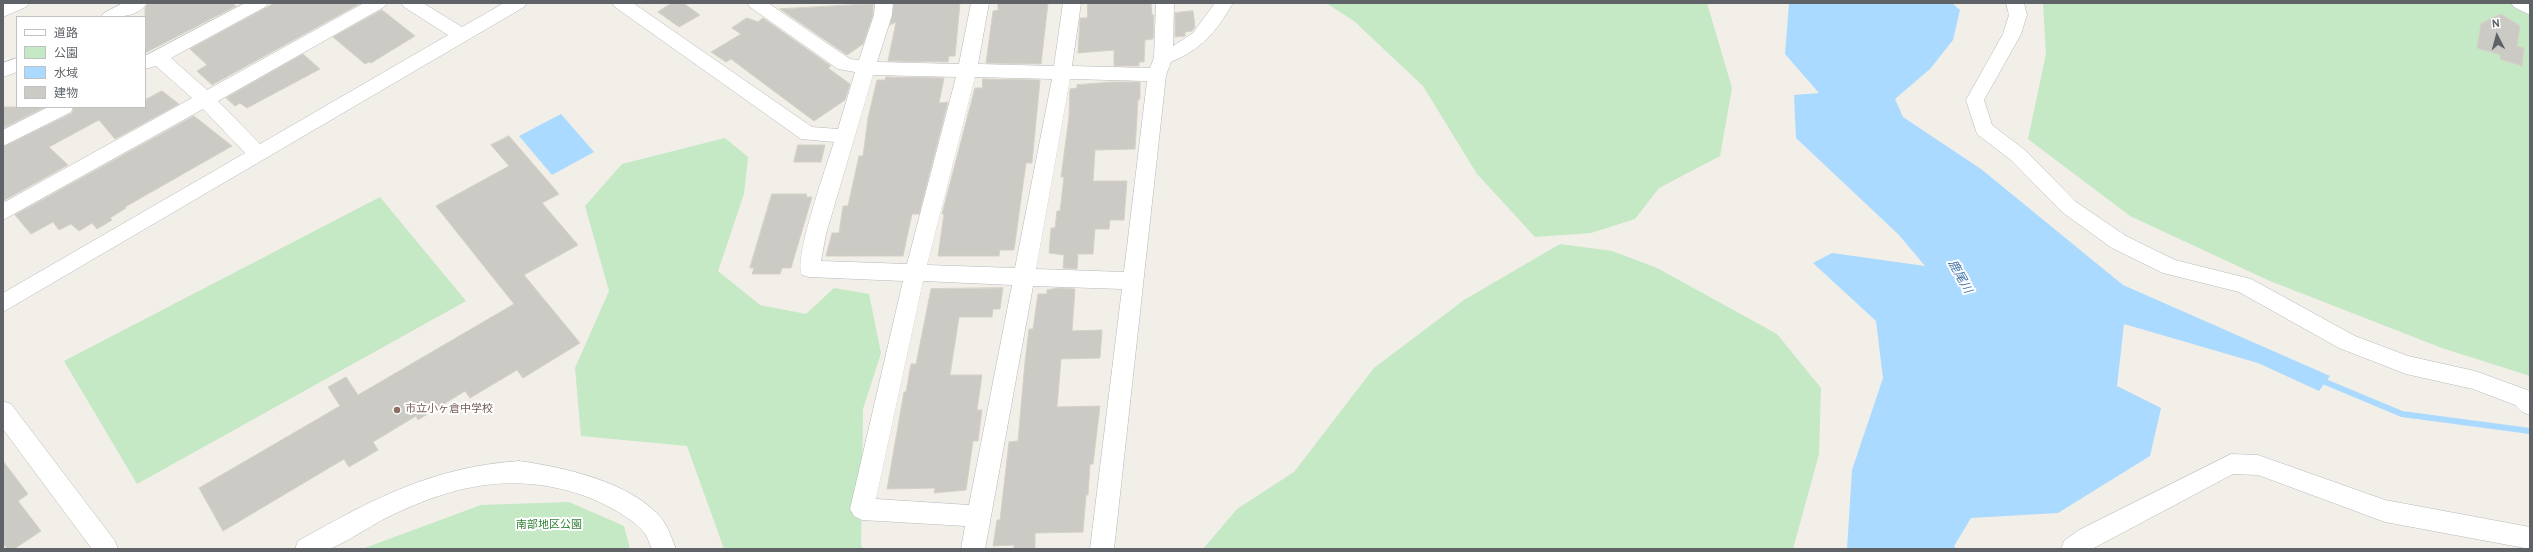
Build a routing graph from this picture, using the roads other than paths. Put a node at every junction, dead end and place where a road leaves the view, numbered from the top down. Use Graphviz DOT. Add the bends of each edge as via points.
graph roads {
  1 [pos="20,3"];
  2 [pos="138,3"];
  3 [pos="259,3"];
  4 [pos="378,3"];
  5 [pos="410,3"];
  6 [pos="518,3"];
  7 [pos="653,3"];
  8 [pos="756,3"];
  9 [pos="884,3"];
  10 [pos="980,3"];
  11 [pos="1072,3"];
  12 [pos="1165,3"];
  13 [pos="1224,3"];
  14 [pos="2015,3"];
  15 [pos="2520,3"];
  16 [pos="629,8"];
  17 [pos="2530,9"];
  18 [pos="3,11"];
  19 [pos="112,16"];
  20 [pos="462,35"];
  21 [pos="151,61"];
  22 [pos="16,65"];
  23 [pos="1160,67"];
  24 [pos="866,68"];
  25 [pos="967,71"];
  26 [pos="3,72"];
  27 [pos="1062,73"];
  28 [pos="203,99"];
  29 [pos="62,108"];
  30 [pos="846,136"];
  31 [pos="3,140"];
  32 [pos="258,154"];
  33 [pos="3,212"];
  34 [pos="915,272"];
  35 [pos="1025,276"];
  36 [pos="1133,281"];
  37 [pos="3,303"];
  38 [pos="2527,401"];
  39 [pos="3,411"];
  40 [pos="979,516"];
  41 [pos="2530,538"];
  42 [pos="103,548"];
  43 [pos="307,549"];
  44 [pos="664,549"];
  45 [pos="973,549"];
  46 [pos="1102,549"];
  47 [pos="2073,549"];
  1 -- 18 [label="street"];
  2 -- 19 [label="street"];
  3 -- 21 [label="street"];
  4 -- 28 [label="street"];
  5 -- 20 [label="street"];
  6 -- 20 [label="street"];
  7 -- 16 [label="street"];
  8 -- 24 [label="street" via="845,64"];
  9 -- 24 [label="street" via="883,15"];
  10 -- 25 [label="street"];
  11 -- 27 [label="street"];
  12 -- 23 [label="street"];
  13 -- 23 [label="street" via="1207,32"];
  14 -- 38 [label="street" via="2018,15 2012,34 1975,100 1984,129 2018,155 2069,207 2119,242 2170,267 2244,285 2347,342 2406,365 2476,380"];
  15 -- 17 [label="street"];
  16 -- 30 [label="street" via="808,134"];
  20 -- 32 [label="street"];
  21 -- 28 [label="street" via="183,77"];
  22 -- 26 [label="street"];
  23 -- 27 [label="street"];
  23 -- 36 [label="street"];
  24 -- 25 [label="street"];
  24 -- 30 [label="street"];
  25 -- 27 [label="street"];
  25 -- 34 [label="street"];
  27 -- 35 [label="street"];
  28 -- 32 [label="street"];
  28 -- 33 [label="street"];
  29 -- 31 [label="street"];
  30 -- 34 [label="street" via="816,234 809,269"];
  32 -- 37 [label="street"];
  34 -- 35 [label="street"];
  34 -- 40 [label="street" via="862,509"];
  35 -- 36 [label="street"];
  35 -- 40 [label="street"];
  36 -- 46 [label="street"];
  39 -- 42 [label="street"];
  40 -- 45 [label="street"];
  41 -- 47 [label="street" via="2385,511 2258,465 2230,464 2088,538"];
  43 -- 44 [label="street" via="374,510 429,486 491,472 547,474 581,482 610,495 653,526"];
}
